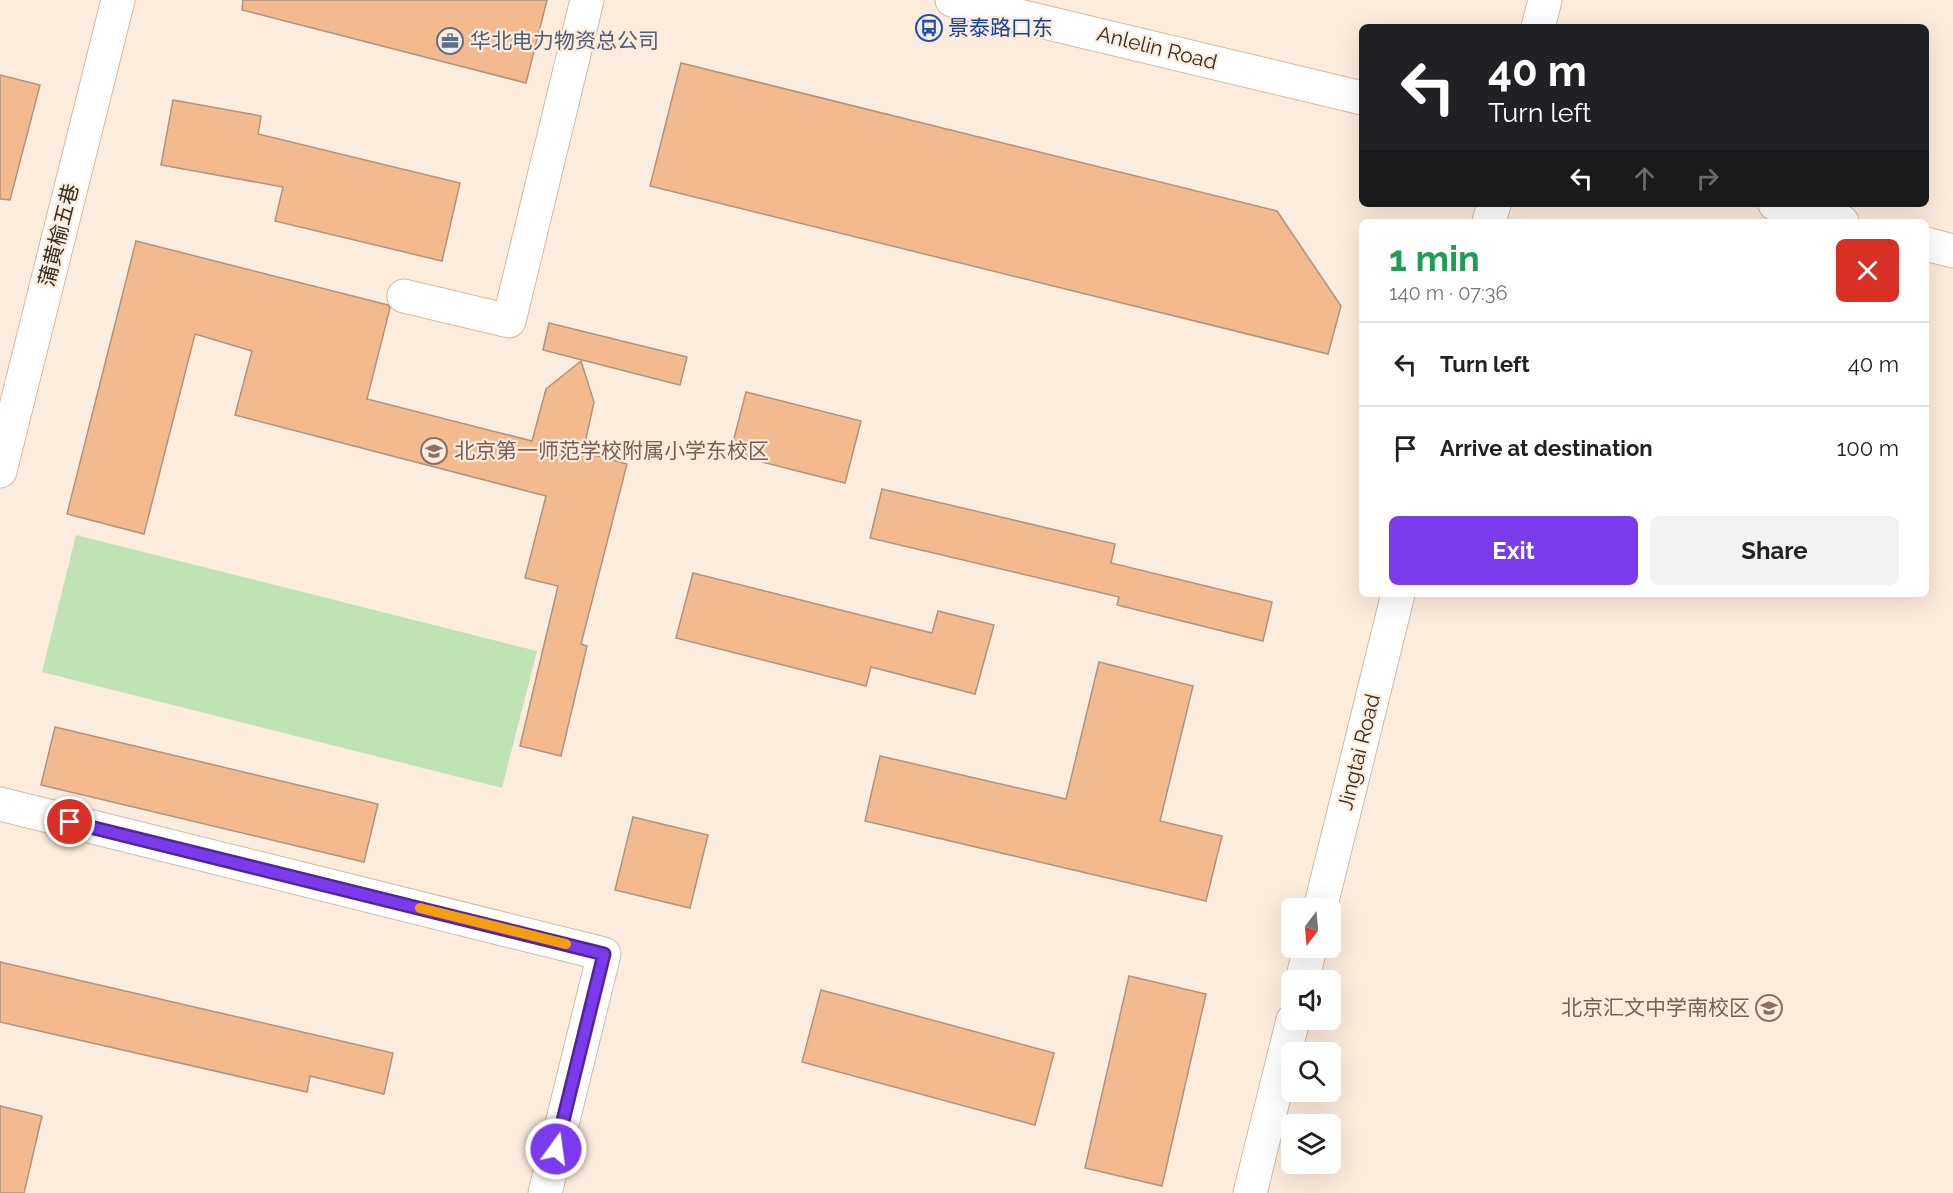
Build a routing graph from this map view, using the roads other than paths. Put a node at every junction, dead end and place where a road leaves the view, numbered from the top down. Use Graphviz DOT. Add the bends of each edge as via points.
graph roads {
  1 [pos="117,0"];
  2 [pos="587,0"];
  3 [pos="952,0"];
  4 [pos="1545,0"];
  5 [pos="1539,24"];
  6 [pos="1359,97"];
  7 [pos="1785,207"];
  8 [pos="1831,219"];
  9 [pos="1929,245"];
  10 [pos="1953,251"];
  11 [pos="404,296"];
  12 [pos="0,471"];
  13 [pos="1397,597"];
  14 [pos="0,804"];
  15 [pos="1323,898"];
  16 [pos="1291,1030"];
  17 [pos="545,1193"];
  18 [pos="1250,1193"];
  1 -- 12 [label="street, 蒲黄榆五巷"];
  2 -- 11 [label="street" via="509,321"];
  3 -- 6 [label="street, Anlelin Road"];
  4 -- 5 [label="street"];
  7 -- 8 [label="street"];
  9 -- 10 [label="street"];
  13 -- 15 [label="street, Jingtai Road"];
  14 -- 17 [label="street" via="604,954"];
  16 -- 18 [label="street"];
}
